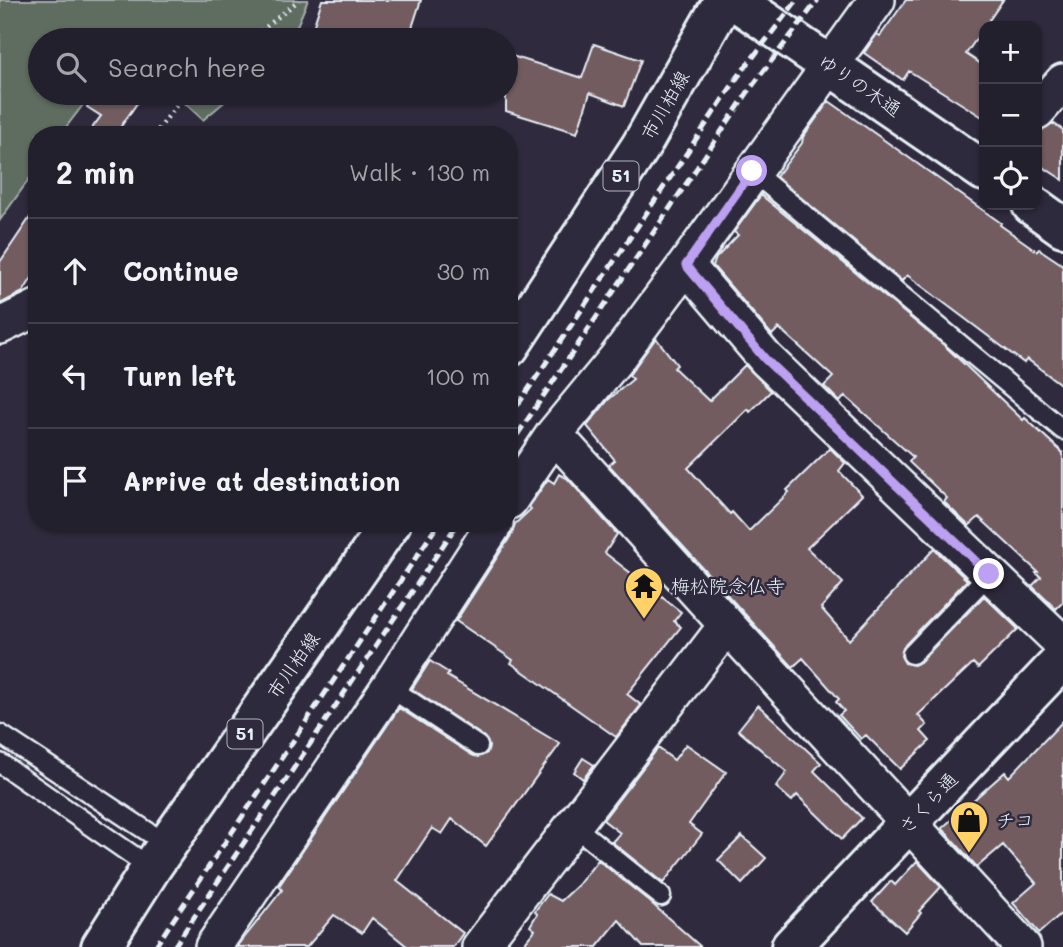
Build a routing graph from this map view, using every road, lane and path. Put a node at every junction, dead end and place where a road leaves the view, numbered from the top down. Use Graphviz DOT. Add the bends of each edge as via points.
graph roads {
  1 [pos="299,0"];
  2 [pos="724,0"];
  3 [pos="734,0"];
  4 [pos="877,0"];
  5 [pos="265,28"];
  6 [pos="830,64"];
  7 [pos="1063,82"];
  8 [pos="178,105"];
  9 [pos="1042,105"];
  10 [pos="161,126"];
  11 [pos="979,166"];
  12 [pos="752,171"];
  13 [pos="1039,210"];
  14 [pos="1063,227"];
  15 [pos="686,265"];
  16 [pos="28,313"];
  17 [pos="0,326"];
  18 [pos="518,333"];
  19 [pos="1063,430"];
  20 [pos="554,434"];
  21 [pos="518,488"];
  22 [pos="385,532"];
  23 [pos="489,532"];
  24 [pos="989,574"];
  25 [pos="727,625"];
  26 [pos="1063,644"];
  27 [pos="912,654"];
  28 [pos="1063,659"];
  29 [pos="389,687"];
  30 [pos="0,734"];
  31 [pos="478,746"];
  32 [pos="0,763"];
  33 [pos="910,822"];
  34 [pos="574,826"];
  35 [pos="159,856"];
  36 [pos="661,896"];
  37 [pos="101,947"];
  38 [pos="212,947"];
  39 [pos="480,947"];
  40 [pos="791,947"];
  41 [pos="1023,947"];
  1 -- 5 [label="path"];
  2 -- 18 [label="main road, 市川柏線 / 51" via="641,146"];
  3 -- 6 [label="main road, ゆりの木通"];
  4 -- 6 [label="street"];
  6 -- 11 [label="main road, ゆりの木通"];
  6 -- 12 [label="street"];
  7 -- 9 [label="street"];
  8 -- 10 [label="path"];
  12 -- 15 [label="street"];
  12 -- 19 [label="lane"];
  13 -- 14 [label="main road"];
  15 -- 20 [label="street"];
  15 -- 24 [label="street" via="765,359"];
  16 -- 17 [label="street"];
  20 -- 21 [label="street"];
  20 -- 25 [label="street"];
  22 -- 35 [label="main road, 市川柏線 / 51"];
  23 -- 29 [label="street"];
  24 -- 26 [label="street"];
  24 -- 27 [label="lane"];
  25 -- 33 [label="street"];
  25 -- 34 [label="street"];
  28 -- 33 [label="main road, さくら通"];
  29 -- 31 [label="lane"];
  29 -- 38 [label="street"];
  30 -- 35 [label="lane"];
  32 -- 35 [label="lane"];
  33 -- 40 [label="main road, さくら通"];
  33 -- 41 [label="street"];
  34 -- 36 [label="lane"];
  34 -- 39 [label="street"];
  35 -- 37 [label="main road, 市川柏線 / 51"];
}
